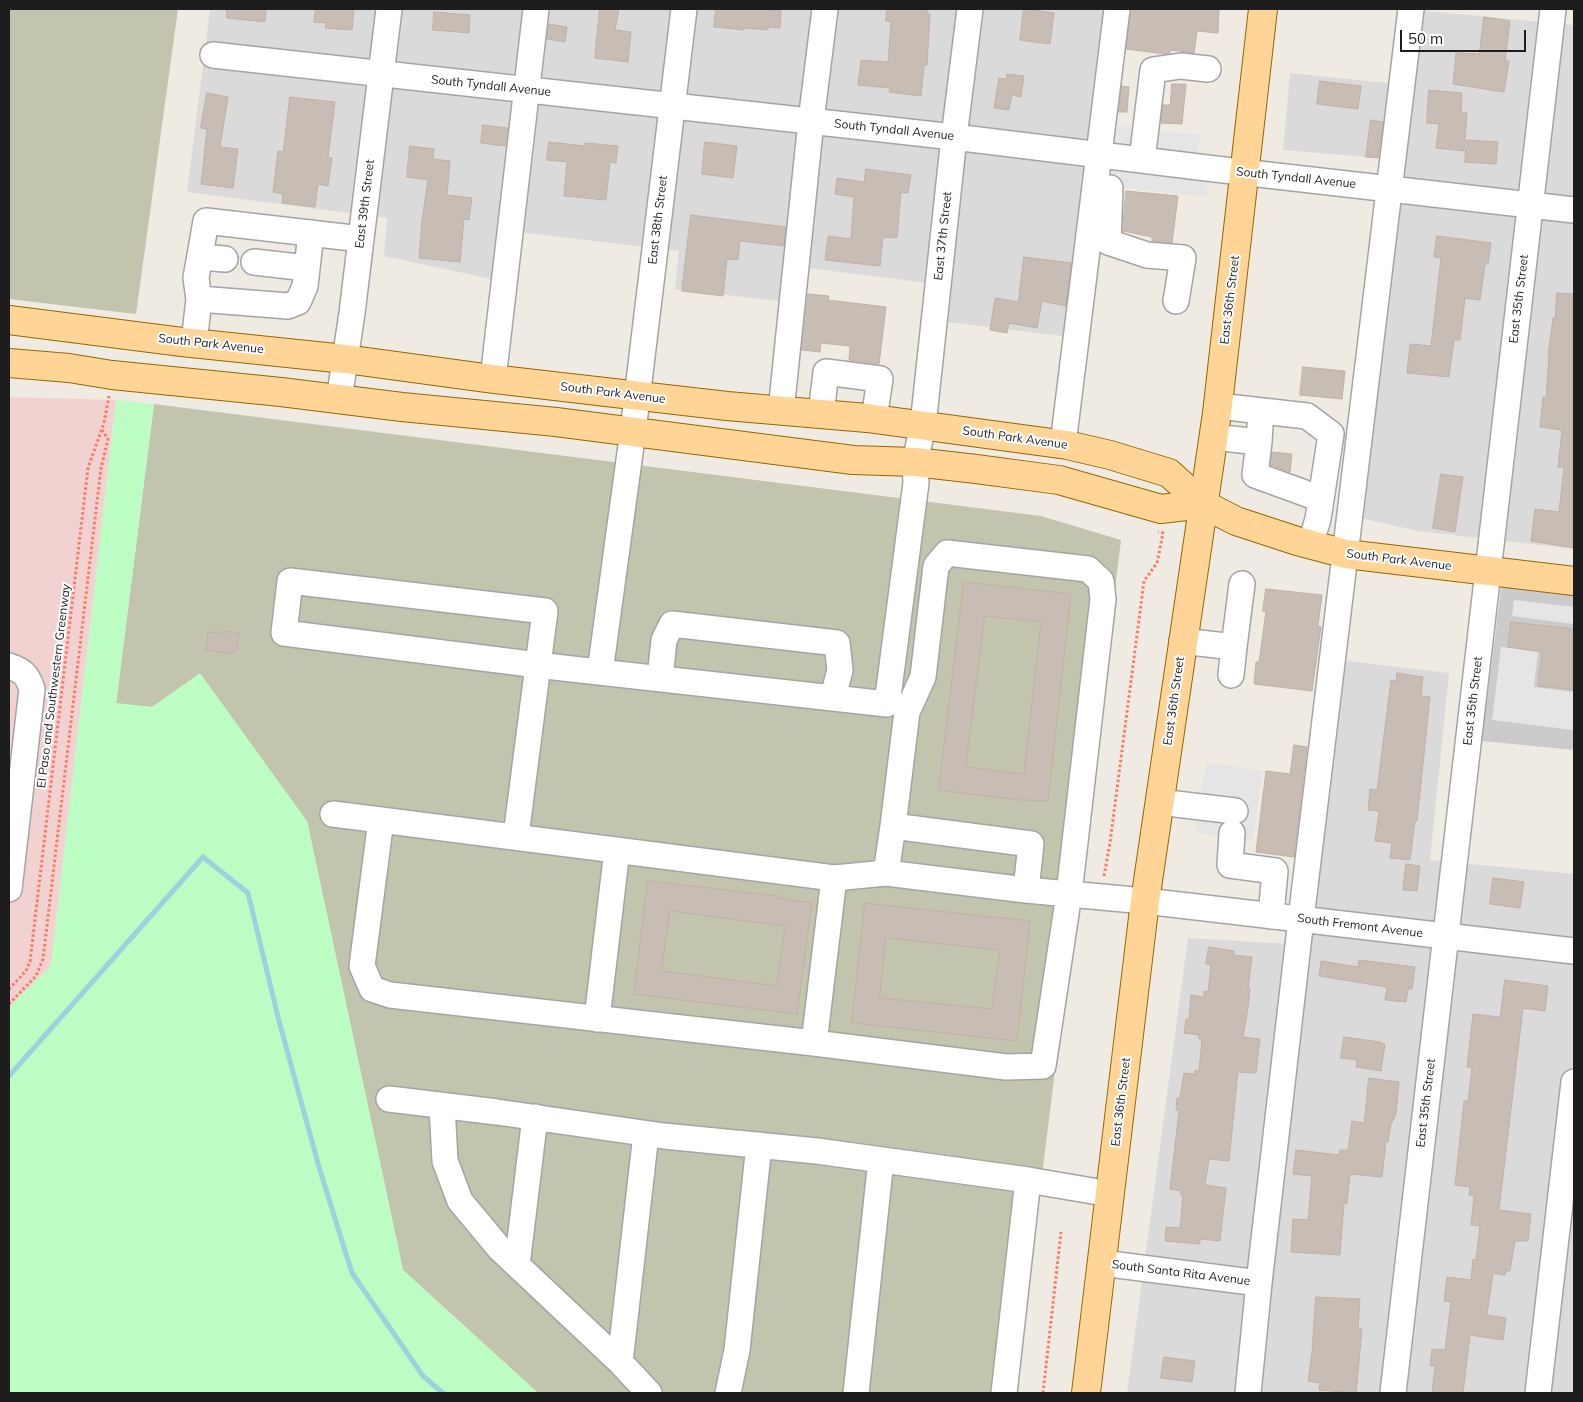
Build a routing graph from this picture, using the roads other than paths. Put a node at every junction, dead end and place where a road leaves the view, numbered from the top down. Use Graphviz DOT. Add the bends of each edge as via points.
graph roads {
  1 [pos="389,9"];
  2 [pos="536,9"];
  3 [pos="684,9"];
  4 [pos="825,9"];
  5 [pos="970,9"];
  6 [pos="1117,9"];
  7 [pos="1264,9"];
  8 [pos="1411,9"];
  9 [pos="1553,9"];
  10 [pos="213,55"];
  11 [pos="1208,69"];
  12 [pos="380,73"];
  13 [pos="526,90"];
  14 [pos="672,105"];
  15 [pos="811,121"];
  16 [pos="954,137"];
  17 [pos="1106,155"];
  18 [pos="1142,160"];
  19 [pos="1244,172"];
  20 [pos="1390,188"];
  21 [pos="1530,205"];
  22 [pos="1574,210"];
  23 [pos="311,233"];
  24 [pos="361,239"];
  25 [pos="200,257"];
  26 [pos="225,259"];
  27 [pos="254,262"];
  28 [pos="307,268"];
  29 [pos="199,299"];
  30 [pos="1176,301"];
  31 [pos="9,320"];
  32 [pos="194,343"];
  33 [pos="345,359"];
  34 [pos="9,363"];
  35 [pos="493,379"];
  36 [pos="638,396"];
  37 [pos="339,400"];
  38 [pos="1218,406"];
  39 [pos="781,411"];
  40 [pos="1261,411"];
  41 [pos="821,414"];
  42 [pos="874,419"];
  43 [pos="923,425"];
  44 [pos="633,431"];
  45 [pos="1213,438"];
  46 [pos="1259,442"];
  47 [pos="1062,444"];
  48 [pos="915,462"];
  49 [pos="1321,500"];
  50 [pos="1203,504"];
  51 [pos="1310,545"];
  52 [pos="1346,554"];
  53 [pos="1488,571"];
  54 [pos="1574,581"];
  55 [pos="1242,584"];
  56 [pos="1182,641"];
  57 [pos="1234,647"];
  58 [pos="538,665"];
  59 [pos="9,666"];
  60 [pos="600,672"];
  61 [pos="1231,675"];
  62 [pos="660,678"];
  63 [pos="833,697"];
  64 [pos="897,708"];
  65 [pos="1159,802"];
  66 [pos="333,814"];
  67 [pos="381,820"];
  68 [pos="892,826"];
  69 [pos="516,836"];
  70 [pos="617,850"];
  71 [pos="886,873"];
  72 [pos="834,878"];
  73 [pos="9,889"];
  74 [pos="1026,890"];
  75 [pos="1069,894"];
  76 [pos="1146,901"];
  77 [pos="1271,916"];
  78 [pos="1301,919"];
  79 [pos="1445,936"];
  80 [pos="1574,951"];
  81 [pos="597,1019"];
  82 [pos="814,1043"];
  83 [pos="1574,1082"];
  84 [pos="389,1099"];
  85 [pos="442,1106"];
  86 [pos="535,1118"];
  87 [pos="646,1134"];
  88 [pos="758,1146"];
  89 [pos="881,1160"];
  90 [pos="1028,1180"];
  91 [pos="1110,1194"];
  92 [pos="1102,1263"];
  93 [pos="517,1265"];
  94 [pos="1259,1283"];
  95 [pos="620,1362"];
  96 [pos="650,1393"];
  97 [pos="728,1393"];
  98 [pos="856,1393"];
  99 [pos="1004,1393"];
  100 [pos="1086,1393"];
  101 [pos="1248,1393"];
  102 [pos="1393,1393"];
  103 [pos="1538,1393"];
  1 -- 12 [label="street, East 39th Street"];
  2 -- 13 [label="street"];
  3 -- 14 [label="street, East 38th Street"];
  4 -- 15 [label="street"];
  5 -- 16 [label="street, East 37th Street"];
  6 -- 17 [label="street"];
  7 -- 19 [label="main road, East 36th Street"];
  8 -- 20 [label="street"];
  9 -- 21 [label="street, East 35th Street"];
  10 -- 12 [label="street, South Tyndall Avenue"];
  11 -- 18 [label="street" via="1181,66 1153,70"];
  12 -- 13 [label="street, South Tyndall Avenue"];
  12 -- 24 [label="street, East 39th Street"];
  13 -- 14 [label="street, South Tyndall Avenue"];
  13 -- 35 [label="street"];
  14 -- 15 [label="street, South Tyndall Avenue"];
  14 -- 36 [label="street, East 38th Street"];
  15 -- 16 [label="street, South Tyndall Avenue"];
  15 -- 39 [label="street"];
  16 -- 17 [label="street, South Tyndall Avenue"];
  16 -- 43 [label="street, East 37th Street"];
  17 -- 18 [label="street, South Tyndall Avenue"];
  17 -- 30 [label="street" via="1108,242 1147,255 1183,258"];
  17 -- 47 [label="street"];
  18 -- 19 [label="street, South Tyndall Avenue"];
  19 -- 20 [label="street, South Tyndall Avenue"];
  19 -- 38 [label="main road, East 36th Street"];
  20 -- 21 [label="street, South Tyndall Avenue"];
  20 -- 52 [label="street"];
  21 -- 22 [label="street, South Tyndall Avenue"];
  21 -- 53 [label="street, East 35th Street"];
  23 -- 24 [label="street"];
  23 -- 25 [label="street" via="206,221"];
  23 -- 28 [label="street"];
  24 -- 33 [label="street, East 39th Street"];
  25 -- 26 [label="street"];
  25 -- 29 [label="street" via="196,278"];
  27 -- 28 [label="street"];
  28 -- 29 [label="street" via="305,286 298,302 288,306"];
  29 -- 32 [label="street"];
  31 -- 32 [label="main road, South Park Avenue"];
  32 -- 33 [label="main road, South Park Avenue"];
  33 -- 35 [label="main road, South Park Avenue"];
  33 -- 37 [label="street, East 39th Street"];
  34 -- 37 [label="main road"];
  35 -- 36 [label="main road, South Park Avenue"];
  36 -- 39 [label="main road, South Park Avenue"];
  36 -- 44 [label="street, East 38th Street"];
  37 -- 44 [label="main road"];
  38 -- 40 [label="street"];
  38 -- 45 [label="main road, East 36th Street"];
  39 -- 41 [label="main road, South Park Avenue"];
  40 -- 46 [label="street"];
  40 -- 49 [label="street" via="1306,416 1331,434"];
  41 -- 42 [label="main road, South Park Avenue"];
  41 -- 42 [label="street" via="826,372 880,379"];
  42 -- 43 [label="main road, South Park Avenue"];
  43 -- 47 [label="main road, South Park Avenue"];
  43 -- 48 [label="street, East 37th Street"];
  44 -- 48 [label="main road" via="854,460"];
  44 -- 60 [label="street, East 38th Street"];
  45 -- 46 [label="street"];
  45 -- 50 [label="main road, East 36th Street"];
  46 -- 49 [label="street" via="1255,475"];
  47 -- 50 [label="main road, South Park Avenue" via="1169,473"];
  48 -- 50 [label="main road" via="1059,480 1161,509"];
  48 -- 64 [label="street, East 37th Street" via="916,483"];
  49 -- 51 [label="street"];
  50 -- 51 [label="main road, South Park Avenue" via="1236,522"];
  50 -- 56 [label="main road, East 36th Street"];
  51 -- 52 [label="main road, South Park Avenue"];
  52 -- 53 [label="main road, South Park Avenue"];
  52 -- 78 [label="street"];
  53 -- 54 [label="main road, South Park Avenue"];
  53 -- 79 [label="street, East 35th Street"];
  55 -- 57 [label="street"];
  56 -- 57 [label="street"];
  56 -- 65 [label="main road, East 36th Street"];
  57 -- 61 [label="street"];
  58 -- 58 [label="street" via="284,633 290,581 545,611"];
  58 -- 60 [label="street"];
  58 -- 69 [label="street"];
  59 -- 73 [label="street" via="21,671 29,679 32,689"];
  60 -- 62 [label="street"];
  62 -- 63 [label="street"];
  62 -- 63 [label="street" via="664,640 672,624 837,643 840,670"];
  63 -- 64 [label="street"];
  64 -- 68 [label="street, East 37th Street"];
  64 -- 75 [label="street" via="923,677 936,566 947,553 1088,569 1101,581 1104,599"];
  65 -- 76 [label="main road, East 36th Street"];
  65 -- 77 [label="street" via="1234,822 1230,865 1275,871"];
  66 -- 67 [label="street, South Fremont Avenue"];
  67 -- 69 [label="street, South Fremont Avenue"];
  67 -- 81 [label="street" via="362,966 372,989 390,995"];
  68 -- 71 [label="street, East 37th Street"];
  68 -- 74 [label="street" via="1031,844"];
  69 -- 70 [label="street, South Fremont Avenue"];
  70 -- 72 [label="street, South Fremont Avenue"];
  70 -- 81 [label="street"];
  71 -- 72 [label="street, South Fremont Avenue"];
  71 -- 74 [label="street, South Fremont Avenue"];
  72 -- 82 [label="street"];
  74 -- 75 [label="street, South Fremont Avenue"];
  75 -- 76 [label="street, South Fremont Avenue"];
  75 -- 82 [label="street" via="1043,1066 1006,1068"];
  76 -- 77 [label="street, South Fremont Avenue"];
  76 -- 91 [label="main road, East 36th Street"];
  77 -- 78 [label="street, South Fremont Avenue"];
  78 -- 79 [label="street, South Fremont Avenue"];
  78 -- 94 [label="street"];
  79 -- 80 [label="street, South Fremont Avenue"];
  79 -- 102 [label="street, East 35th Street"];
  81 -- 82 [label="street"];
  83 -- 103 [label="street"];
  84 -- 85 [label="street"];
  85 -- 86 [label="street"];
  85 -- 93 [label="street" via="445,1161 460,1201"];
  86 -- 87 [label="street"];
  86 -- 93 [label="street"];
  87 -- 88 [label="street"];
  87 -- 95 [label="street"];
  88 -- 89 [label="street"];
  88 -- 97 [label="street" via="737,1350"];
  89 -- 90 [label="street"];
  89 -- 98 [label="street"];
  90 -- 91 [label="street"];
  90 -- 99 [label="street"];
  91 -- 92 [label="main road, East 36th Street"];
  92 -- 94 [label="street, South Santa Rita Avenue"];
  92 -- 100 [label="main road, East 36th Street"];
  93 -- 95 [label="street"];
  94 -- 101 [label="street"];
  95 -- 96 [label="street"];
}
